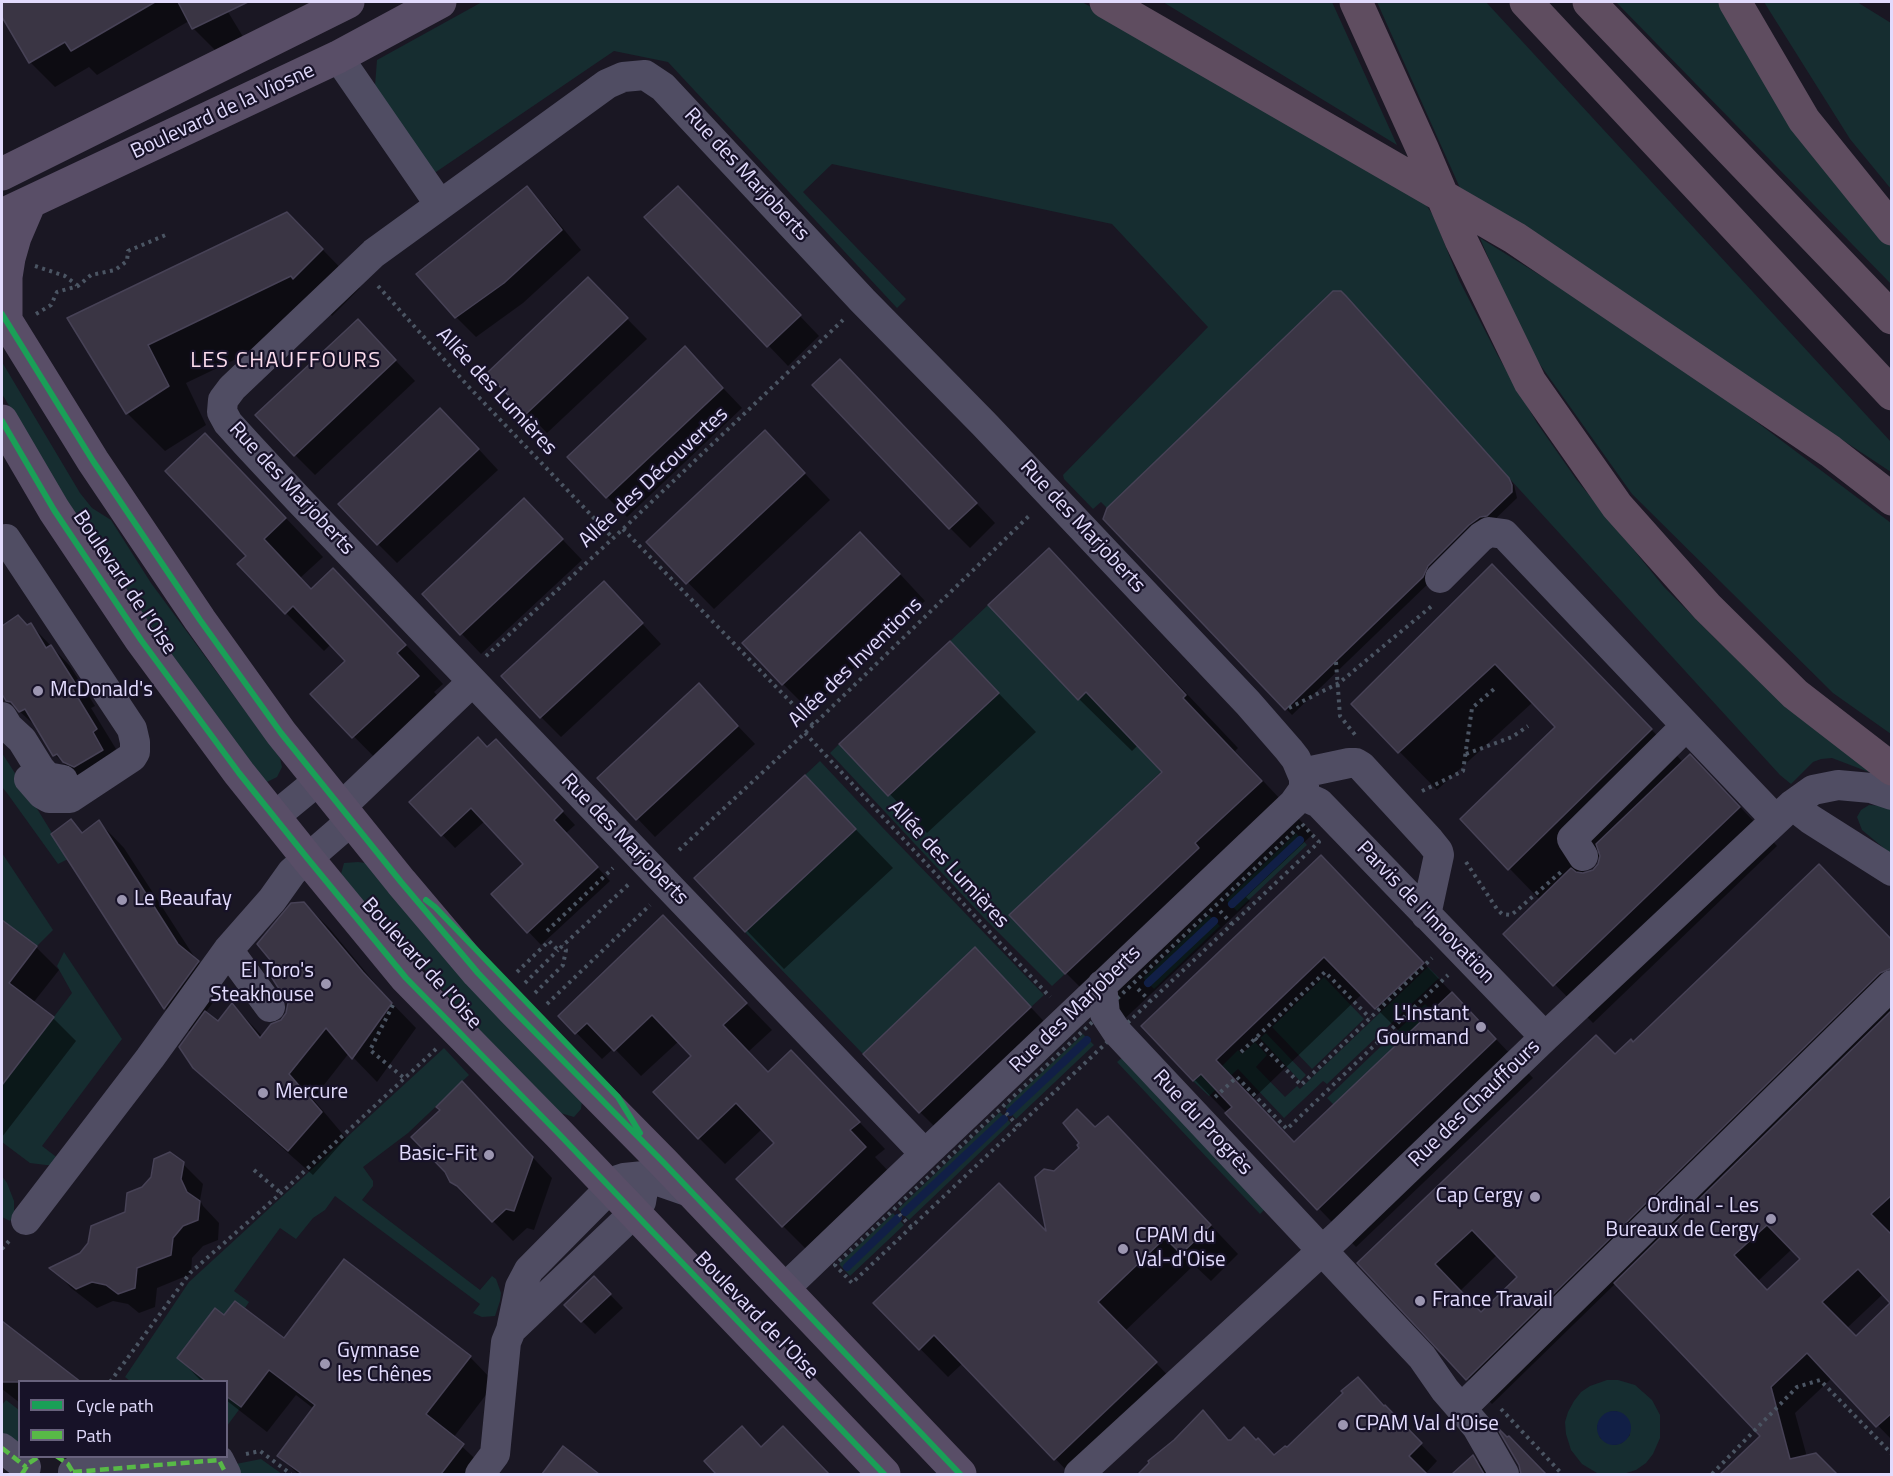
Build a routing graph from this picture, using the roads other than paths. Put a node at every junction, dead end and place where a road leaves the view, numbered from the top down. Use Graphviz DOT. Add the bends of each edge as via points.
graph roads {
  1 [pos="348,2"];
  2 [pos="440,2"];
  3 [pos="1106,2"];
  4 [pos="1356,2"];
  5 [pos="1526,2"];
  6 [pos="1589,2"];
  7 [pos="1735,2"];
  8 [pos="338,57"];
  9 [pos="11,167"];
  10 [pos="440,205"];
  11 [pos="16,209"];
  12 [pos="1892,229"];
  13 [pos="15,316"];
  14 [pos="1892,318"];
  15 [pos="1892,394"];
  16 [pos="2,421"];
  17 [pos="1892,499"];
  18 [pos="6,538"];
  19 [pos="1439,589"];
  20 [pos="68,632"];
  21 [pos="469,678"];
  22 [pos="5,722"];
  23 [pos="1686,726"];
  24 [pos="1892,769"];
  25 [pos="29,779"];
  26 [pos="64,780"];
  27 [pos="319,780"];
  28 [pos="1302,784"];
  29 [pos="1892,795"];
  30 [pos="346,813"];
  31 [pos="1784,813"];
  32 [pos="274,817"];
  33 [pos="1583,856"];
  34 [pos="308,859"];
  35 [pos="1892,871"];
  36 [pos="1426,915"];
  37 [pos="228,950"];
  38 [pos="1892,986"];
  39 [pos="270,1006"];
  40 [pos="1108,1009"];
  41 [pos="1545,1037"];
  42 [pos="925,1154"];
  43 [pos="644,1155"];
  44 [pos="610,1187"];
  45 [pos="634,1213"];
  46 [pos="26,1220"];
  47 [pos="1317,1255"];
  48 [pos="784,1289"];
  49 [pos="511,1330"];
  50 [pos="1463,1396"];
  51 [pos="2,1448"];
  52 [pos="29,1466"];
  53 [pos="222,1467"];
  54 [pos="68,1468"];
  55 [pos="480,1474"];
  56 [pos="884,1474"];
  57 [pos="960,1474"];
  58 [pos="1079,1474"];
  59 [pos="1504,1474"];
  1 -- 9 [label="main road, Boulevard de la Viosne"];
  2 -- 8 [label="main road, Boulevard de la Viosne"];
  3 -- 17 [label="highway" via="1515,238 1830,452"];
  4 -- 24 [label="highway" via="1461,240 1530,382 1617,506 1707,607 1795,694"];
  5 -- 15 [label="highway"];
  6 -- 14 [label="highway"];
  7 -- 12 [label="highway" via="1803,120"];
  8 -- 10 [label="street"];
  8 -- 11 [label="main road, Boulevard de la Viosne"];
  10 -- 21 [label="street, Rue des Marjoberts" via="360,265 232,388 223,400 222,412 254,452"];
  10 -- 28 [label="street, Rue des Marjoberts" via="608,84 623,77 645,75 663,87 1248,703 1289,750"];
  11 -- 13 [label="main road" via="15,237 6,277"];
  13 -- 27 [label="main road, Boulevard de l'Oise" via="93,461 200,620"];
  16 -- 32 [label="main road, Boulevard de l'Oise" via="54,510 141,640"];
  18 -- 20 [label="street"];
  19 -- 23 [label="street" via="1481,537 1489,532 1504,534"];
  20 -- 25 [label="street" via="132,729 135,752 70,798 49,798"];
  20 -- 26 [label="street" via="68,655 117,728 120,741 109,758"];
  21 -- 30 [label="street"];
  21 -- 42 [label="street, Rue des Marjoberts"];
  22 -- 25 [label="street" via="10,747"];
  22 -- 26 [label="street" via="47,777"];
  23 -- 31 [label="street"];
  23 -- 33 [label="street" via="1572,839"];
  25 -- 26 [label="street"];
  27 -- 30 [label="main road, Boulevard de l'Oise"];
  27 -- 32 [label="street"];
  28 -- 36 [label="street, Parvis de l'Innovation"];
  28 -- 36 [label="street" via="1349,763 1361,766 1438,851"];
  28 -- 40 [label="street, Rue des Marjoberts" via="1285,812"];
  29 -- 31 [label="street, Rue des Chauffours" via="1871,788 1831,786 1813,790"];
  30 -- 34 [label="street"];
  30 -- 43 [label="main road, Boulevard de l'Oise" via="478,973"];
  31 -- 35 [label="street" via="1810,819"];
  31 -- 41 [label="street, Rue des Chauffours"];
  32 -- 34 [label="main road, Boulevard de l'Oise"];
  34 -- 37 [label="street" via="292,872"];
  34 -- 44 [label="main road, Boulevard de l'Oise" via="406,978"];
  36 -- 41 [label="street, Parvis de l'Innovation"];
  37 -- 39 [label="street"];
  37 -- 46 [label="street"];
  38 -- 50 [label="street"];
  40 -- 42 [label="street, Rue des Marjoberts" via="1069,1017"];
  40 -- 47 [label="street, Rue du Progrès"];
  41 -- 47 [label="street, Rue des Chauffours"];
  42 -- 48 [label="street, Rue des Marjoberts"];
  43 -- 44 [label="street" via="624,1178"];
  43 -- 45 [label="street" via="641,1202"];
  43 -- 48 [label="main road, Boulevard de l'Oise" via="693,1194"];
  44 -- 45 [label="main road, Boulevard de l'Oise"];
  44 -- 49 [label="street" via="529,1270 520,1287"];
  45 -- 49 [label="street"];
  45 -- 56 [label="main road, Boulevard de l'Oise"];
  47 -- 50 [label="street, Rue du Progrès" via="1412,1367"];
  47 -- 58 [label="street, Rue des Chauffours"];
  48 -- 57 [label="main road, Boulevard de l'Oise"];
  49 -- 55 [label="street" via="506,1342 495,1454"];
  50 -- 59 [label="street, Rue du Progrès"];
  51 -- 52 [label="street"];
  53 -- 54 [label="street"];
}
